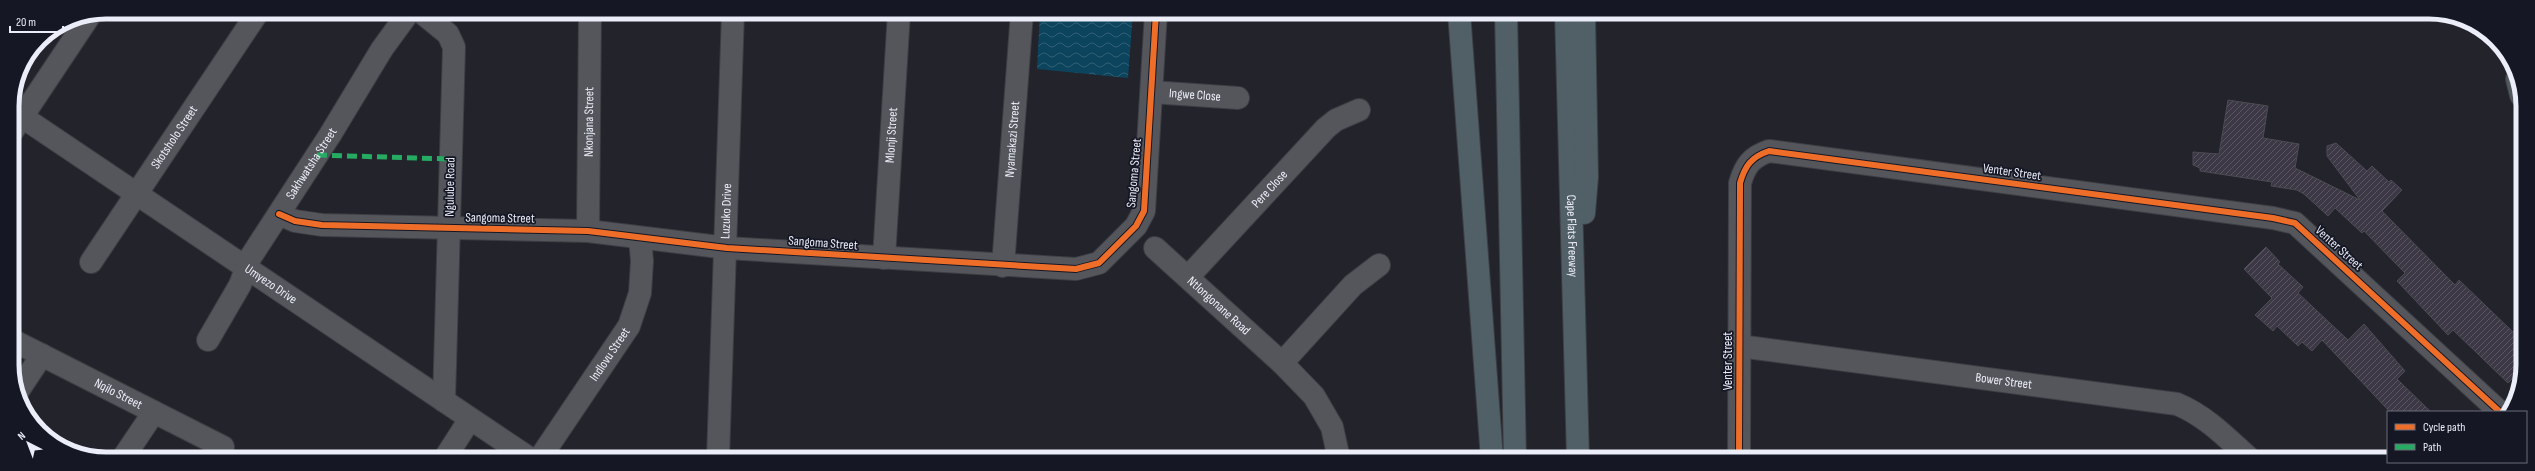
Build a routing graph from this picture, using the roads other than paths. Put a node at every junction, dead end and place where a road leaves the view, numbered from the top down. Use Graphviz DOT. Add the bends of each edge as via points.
graph roads {
  1 [pos="253,19"];
  2 [pos="404,19"];
  3 [pos="430,19"];
  4 [pos="590,19"];
  5 [pos="733,19"];
  6 [pos="899,19"];
  7 [pos="1021,19"];
  8 [pos="1156,19"];
  9 [pos="1460,19"];
  10 [pos="1506,19"];
  11 [pos="1566,19"];
  12 [pos="1584,19"];
  13 [pos="85,22"];
  14 [pos="1152,92"];
  15 [pos="1238,98"];
  16 [pos="1359,110"];
  17 [pos="19,114"];
  18 [pos="19,122"];
  19 [pos="137,194"];
  20 [pos="279,214"];
  21 [pos="450,228"];
  22 [pos="588,231"];
  23 [pos="640,238"];
  24 [pos="727,248"];
  25 [pos="1155,248"];
  26 [pos="884,258"];
  27 [pos="91,262"];
  28 [pos="1379,265"];
  29 [pos="1003,266"];
  30 [pos="245,267"];
  31 [pos="1188,277"];
  32 [pos="208,340"];
  33 [pos="19,344"];
  34 [pos="1739,346"];
  35 [pos="42,355"];
  36 [pos="1576,357"];
  37 [pos="1282,363"];
  38 [pos="22,386"];
  39 [pos="444,401"];
  40 [pos="2499,411"];
  41 [pos="154,412"];
  42 [pos="470,419"];
  43 [pos="223,447"];
  44 [pos="127,452"];
  45 [pos="449,452"];
  46 [pos="520,452"];
  47 [pos="544,452"];
  48 [pos="718,452"];
  49 [pos="1338,452"];
  50 [pos="1491,452"];
  51 [pos="1515,452"];
  52 [pos="1578,452"];
  53 [pos="1739,452"];
  54 [pos="2242,452"];
  1 -- 19 [label="street, Skotsholo Street"];
  2 -- 20 [label="street, Sakhwatsha Street" via="382,49"];
  3 -- 21 [label="street, Ngulube Road" via="448,34 454,47"];
  4 -- 22 [label="street, Nkonjana Street"];
  5 -- 24 [label="street, Luzuko Drive"];
  6 -- 26 [label="street, Mlonji Street"];
  7 -- 29 [label="street, Nyamakazi Street"];
  8 -- 14 [label="street, Sangoma Street"];
  9 -- 50 [label="highway"];
  10 -- 51 [label="highway"];
  11 -- 36 [label="highway, Cape Flats Freeway"];
  12 -- 36 [label="highway" via="1587,177"];
  13 -- 17 [label="street"];
  14 -- 15 [label="street, Ingwe Close"];
  14 -- 29 [label="street, Sangoma Street" via="1144,211 1136,226 1099,263 1090,267 1076,269"];
  16 -- 31 [label="street, Pere Close" via="1341,117 1326,128"];
  18 -- 19 [label="street, Umyezo Drive"];
  19 -- 27 [label="street, Skotsholo Street"];
  19 -- 30 [label="street, Umyezo Drive"];
  20 -- 21 [label="street, Sangoma Street" via="295,221 322,225"];
  20 -- 30 [label="street, Sakhwatsha Street"];
  21 -- 22 [label="street, Sangoma Street"];
  21 -- 39 [label="street, Ngulube Road"];
  22 -- 23 [label="street, Sangoma Street"];
  23 -- 24 [label="street, Sangoma Street"];
  23 -- 47 [label="street, Indlovu Street" via="640,293 629,326"];
  24 -- 26 [label="street, Sangoma Street"];
  24 -- 48 [label="street, Luzuko Drive"];
  25 -- 31 [label="street, Ntlongonane Road"];
  26 -- 29 [label="street, Sangoma Street"];
  28 -- 37 [label="street" via="1354,285"];
  30 -- 32 [label="street, Sakhwatsha Street" via="240,285"];
  30 -- 39 [label="street, Umyezo Drive"];
  31 -- 37 [label="street, Ntlongonane Road"];
  33 -- 35 [label="street, Nqilo Street"];
  34 -- 40 [label="street, Venter Street" via="1740,183 1750,160 1769,151 2265,216 2295,223"];
  34 -- 53 [label="street, Venter Street"];
  34 -- 54 [label="street, Bower Street" via="2178,404 2194,411"];
  35 -- 38 [label="street"];
  35 -- 41 [label="street, Nqilo Street"];
  36 -- 52 [label="highway, Cape Flats Freeway"];
  37 -- 49 [label="street, Ntlongonane Road" via="1324,410 1332,427"];
  39 -- 42 [label="street, Umyezo Drive"];
  41 -- 43 [label="street, Nqilo Street"];
  41 -- 44 [label="street"];
  42 -- 45 [label="street"];
  42 -- 46 [label="street, Umyezo Drive"];
}
